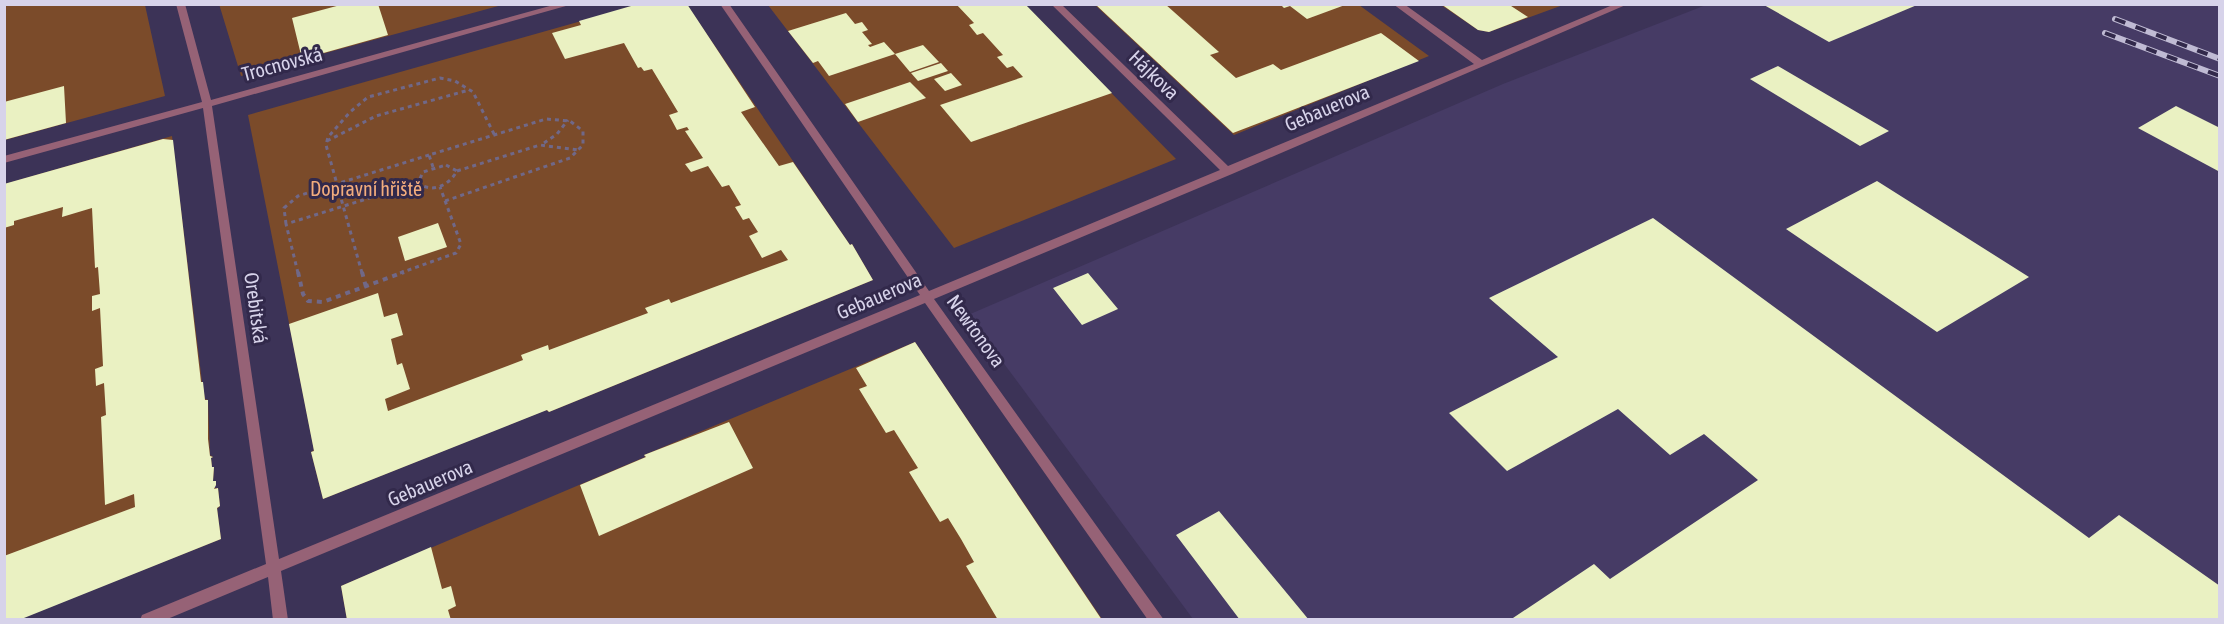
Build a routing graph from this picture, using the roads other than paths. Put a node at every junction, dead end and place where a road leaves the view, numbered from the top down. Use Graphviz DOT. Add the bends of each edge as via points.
graph roads {
  1 [pos="180,4"];
  2 [pos="569,4"];
  3 [pos="724,4"];
  4 [pos="1055,4"];
  5 [pos="1397,4"];
  6 [pos="1624,4"];
  7 [pos="1479,63"];
  8 [pos="207,103"];
  9 [pos="4,160"];
  10 [pos="1228,172"];
  11 [pos="927,297"];
  12 [pos="273,569"];
  13 [pos="147,620"];
  14 [pos="281,620"];
  15 [pos="1158,620"];
  1 -- 8 [label="street, Orebitská"];
  2 -- 8 [label="street, Trocnovská"];
  3 -- 11 [label="street, Newtonova"];
  4 -- 10 [label="street, Hájkova"];
  5 -- 7 [label="street"];
  6 -- 7 [label="street, Gebauerova"];
  7 -- 10 [label="street, Gebauerova"];
  8 -- 9 [label="street, Trocnovská"];
  8 -- 12 [label="street, Orebitská"];
  10 -- 11 [label="street, Gebauerova"];
  11 -- 12 [label="street, Gebauerova"];
  11 -- 15 [label="street, Newtonova"];
  12 -- 13 [label="street, Gebauerova"];
  12 -- 14 [label="street, Orebitská"];
}
